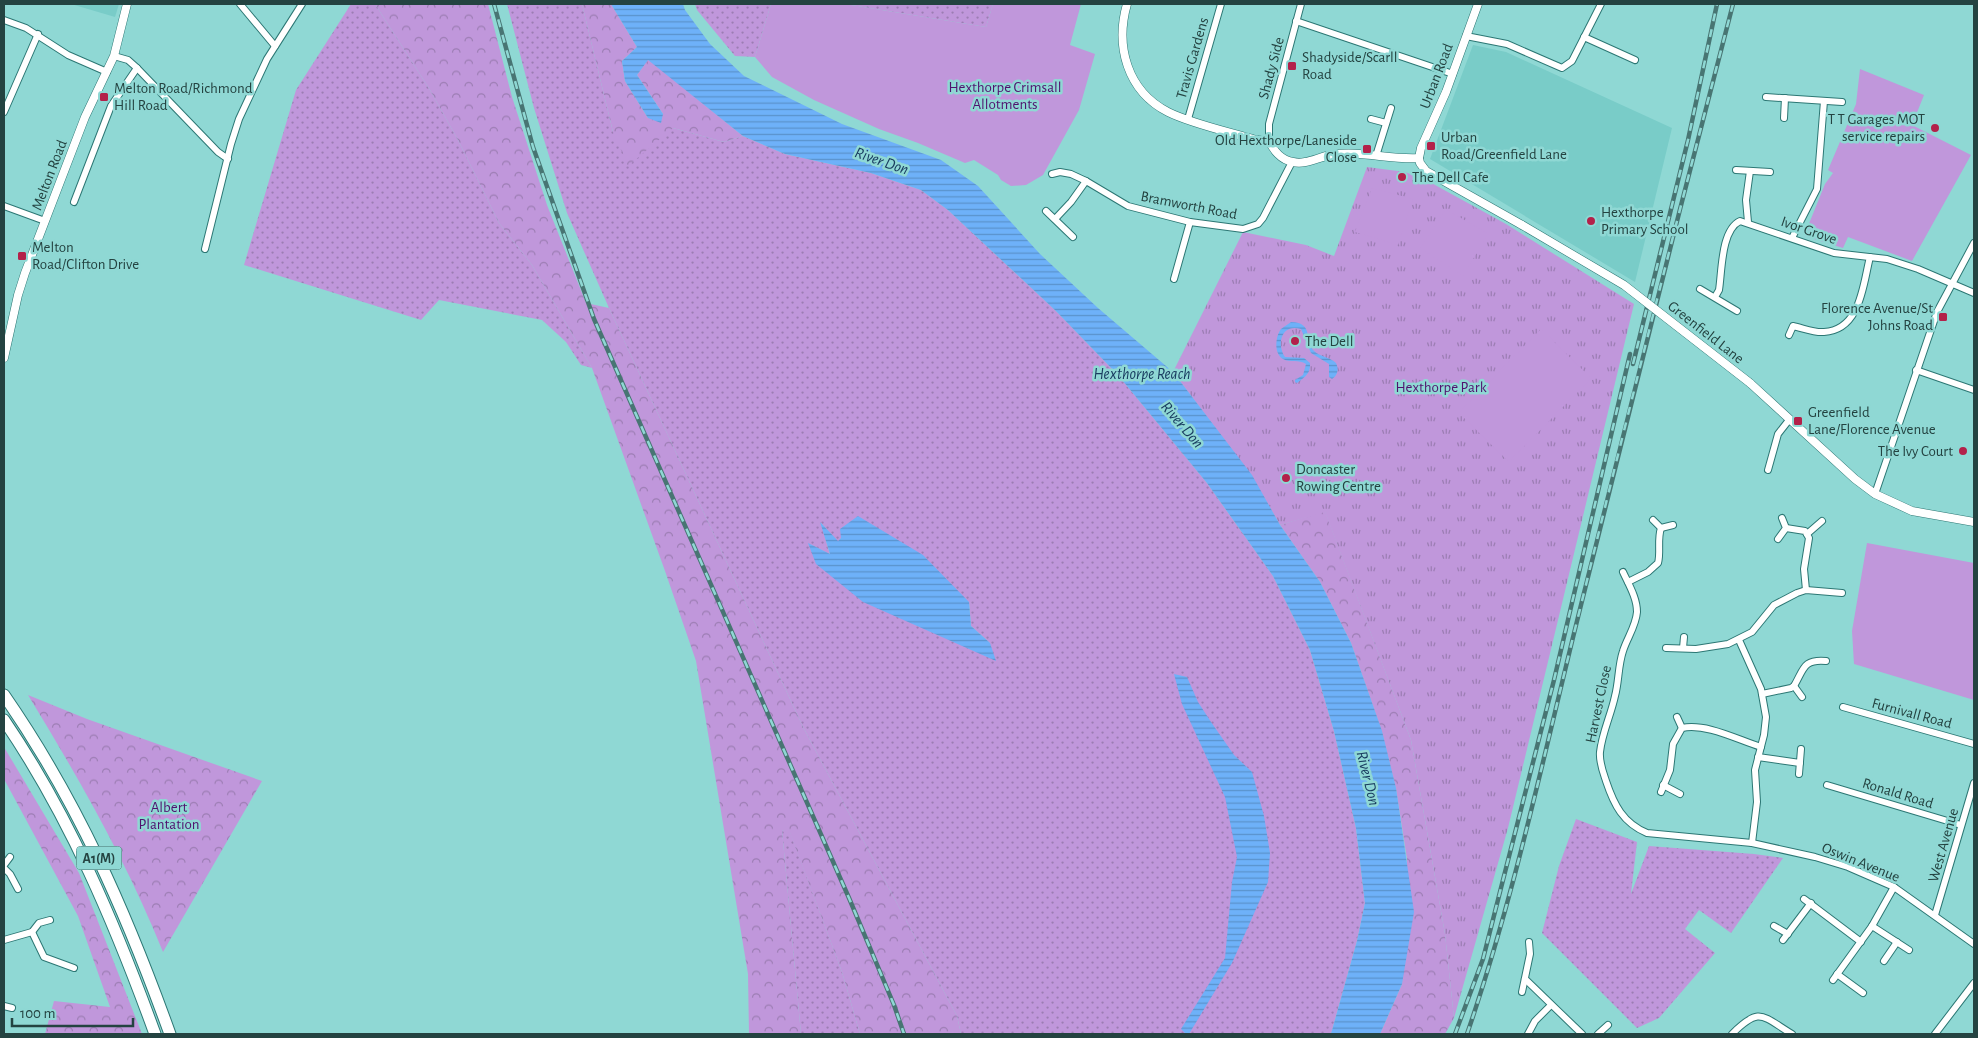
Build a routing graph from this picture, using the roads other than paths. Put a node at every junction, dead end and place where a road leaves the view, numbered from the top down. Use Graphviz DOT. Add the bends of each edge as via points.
graph roads {
  1 [pos="127,4"];
  2 [pos="240,4"];
  3 [pos="302,4"];
  4 [pos="1127,4"];
  5 [pos="1221,4"];
  6 [pos="1301,4"];
  7 [pos="1477,4"];
  8 [pos="1601,4"];
  9 [pos="4,20"];
  10 [pos="1296,21"];
  11 [pos="38,34"];
  12 [pos="1466,36"];
  13 [pos="1584,37"];
  14 [pos="275,46"];
  15 [pos="114,56"];
  16 [pos="1635,60"];
  17 [pos="137,68"];
  18 [pos="108,72"];
  19 [pos="1453,74"];
  20 [pos="1766,97"];
  21 [pos="1785,98"];
  22 [pos="1824,101"];
  23 [pos="1842,102"];
  24 [pos="1391,108"];
  25 [pos="4,112"];
  26 [pos="1784,118"];
  27 [pos="1188,119"];
  28 [pos="1371,119"];
  29 [pos="1386,123"];
  30 [pos="1269,140"];
  31 [pos="1376,156"];
  32 [pos="1419,158"];
  33 [pos="228,159"];
  34 [pos="1292,162"];
  35 [pos="1736,170"];
  36 [pos="1750,172"];
  37 [pos="1770,172"];
  38 [pos="1052,174"];
  39 [pos="1086,181"];
  40 [pos="74,202"];
  41 [pos="4,206"];
  42 [pos="1046,211"];
  43 [pos="1055,219"];
  44 [pos="45,221"];
  45 [pos="1190,222"];
  46 [pos="1748,222"];
  47 [pos="1073,237"];
  48 [pos="1792,238"];
  49 [pos="1974,243"];
  50 [pos="205,249"];
  51 [pos="1870,257"];
  52 [pos="1174,279"];
  53 [pos="1951,284"];
  54 [pos="1700,289"];
  55 [pos="1974,293"];
  56 [pos="1715,297"];
  57 [pos="1737,311"];
  58 [pos="1790,335"];
  59 [pos="4,358"];
  60 [pos="1916,370"];
  61 [pos="1974,390"];
  62 [pos="1789,420"];
  63 [pos="1768,470"];
  64 [pos="1874,494"];
  65 [pos="1782,518"];
  66 [pos="1653,520"];
  67 [pos="1822,522"];
  68 [pos="1974,522"];
  69 [pos="1673,525"];
  70 [pos="1662,528"];
  71 [pos="1786,528"];
  72 [pos="1807,534"];
  73 [pos="1778,538"];
  74 [pos="1624,572"];
  75 [pos="1628,582"];
  76 [pos="1806,590"];
  77 [pos="1842,593"];
  78 [pos="1684,637"];
  79 [pos="1738,640"];
  80 [pos="1666,648"];
  81 [pos="1683,648"];
  82 [pos="1826,660"];
  83 [pos="1794,686"];
  84 [pos="1762,694"];
  85 [pos="4,695"];
  86 [pos="1802,697"];
  87 [pos="1843,707"];
  88 [pos="1676,717"];
  89 [pos="4,720"];
  90 [pos="1682,728"];
  91 [pos="1974,744"];
  92 [pos="1761,746"];
  93 [pos="1800,749"];
  94 [pos="1758,757"];
  95 [pos="1800,763"];
  96 [pos="1799,774"];
  97 [pos="1974,782"];
  98 [pos="1663,785"];
  99 [pos="1827,785"];
  100 [pos="1660,792"];
  101 [pos="1680,794"];
  102 [pos="1961,825"];
  103 [pos="1752,843"];
  104 [pos="10,857"];
  105 [pos="4,866"];
  106 [pos="1894,887"];
  107 [pos="18,889"];
  108 [pos="1804,899"];
  109 [pos="1811,903"];
  110 [pos="1935,915"];
  111 [pos="50,920"];
  112 [pos="1774,926"];
  113 [pos="1872,926"];
  114 [pos="32,932"];
  115 [pos="4,940"];
  116 [pos="1529,942"];
  117 [pos="1861,942"];
  118 [pos="1897,942"];
  119 [pos="1974,944"];
  120 [pos="1909,950"];
  121 [pos="1884,961"];
  122 [pos="74,968"];
  123 [pos="1525,979"];
  124 [pos="1974,984"];
  125 [pos="1522,992"];
  126 [pos="1863,993"];
  127 [pos="1551,1005"];
  128 [pos="4,1006"];
  129 [pos="12,1008"];
  130 [pos="1608,1024"];
  131 [pos="155,1034"];
  132 [pos="170,1034"];
  133 [pos="1528,1034"];
  134 [pos="1582,1034"];
  135 [pos="1598,1034"];
  136 [pos="1732,1034"];
  137 [pos="1792,1034"];
  138 [pos="1935,1034"];
  1 -- 15 [label="street, Melton Road"];
  2 -- 14 [label="street"];
  3 -- 14 [label="street"];
  4 -- 27 [label="street" via="1121,29 1125,61 1131,74 1148,98 1169,112"];
  5 -- 27 [label="street, Travis Gardens"];
  6 -- 10 [label="street, Shady Side"];
  7 -- 12 [label="street, Urban Road"];
  8 -- 13 [label="street"];
  9 -- 11 [label="street"];
  10 -- 19 [label="street"];
  10 -- 30 [label="street, Shady Side" via="1269,124"];
  11 -- 18 [label="street" via="68,55"];
  11 -- 25 [label="street"];
  12 -- 13 [label="street" via="1507,44 1562,68 1572,62"];
  12 -- 19 [label="street, Urban Road"];
  13 -- 16 [label="street"];
  14 -- 33 [label="street" via="239,119"];
  15 -- 17 [label="street" via="128,60"];
  15 -- 18 [label="street, Melton Road"];
  17 -- 33 [label="street"];
  17 -- 40 [label="street" via="111,106"];
  18 -- 44 [label="street, Melton Road" via="85,117"];
  19 -- 32 [label="street, Urban Road"];
  20 -- 21 [label="street"];
  21 -- 22 [label="street"];
  21 -- 26 [label="street"];
  22 -- 23 [label="street"];
  22 -- 48 [label="street" via="1816,189"];
  24 -- 29 [label="street"];
  27 -- 30 [label="street" via="1256,140"];
  28 -- 29 [label="street"];
  29 -- 31 [label="street"];
  30 -- 34 [label="street" via="1281,157"];
  31 -- 32 [label="street"];
  31 -- 34 [label="street" via="1333,155"];
  32 -- 62 [label="street, Greenfield Lane, bridge" via="1426,171 1624,285 1750,383"];
  33 -- 50 [label="street"];
  34 -- 45 [label="street, Bramworth Road" via="1258,224 1243,229"];
  35 -- 36 [label="street"];
  36 -- 37 [label="street"];
  36 -- 46 [label="street" via="1746,200"];
  38 -- 39 [label="street, Bramworth Road" via="1064,172"];
  39 -- 43 [label="street"];
  39 -- 45 [label="street, Bramworth Road" via="1128,206"];
  41 -- 44 [label="street"];
  42 -- 43 [label="street"];
  43 -- 47 [label="street"];
  44 -- 59 [label="street, Melton Road" via="18,295"];
  45 -- 52 [label="street"];
  46 -- 48 [label="street, Ivor Grove"];
  46 -- 56 [label="street" via="1740,221 1729,230"];
  48 -- 51 [label="street, Ivor Grove" via="1834,253"];
  49 -- 53 [label="street"];
  51 -- 53 [label="street, Ivor Grove" via="1918,269"];
  51 -- 58 [label="street" via="1858,306 1849,321 1837,329 1823,332 1793,326"];
  53 -- 55 [label="street, Ivor Grove"];
  53 -- 60 [label="street"];
  54 -- 56 [label="street"];
  56 -- 57 [label="street"];
  60 -- 61 [label="street"];
  60 -- 64 [label="street"];
  62 -- 63 [label="street" via="1778,434"];
  62 -- 64 [label="street, Greenfield Lane"];
  64 -- 68 [label="street, Greenfield Lane" via="1912,512"];
  65 -- 71 [label="street"];
  66 -- 70 [label="street"];
  67 -- 72 [label="street"];
  69 -- 70 [label="street"];
  70 -- 75 [label="street" via="1658,563"];
  71 -- 72 [label="street"];
  71 -- 73 [label="street"];
  72 -- 76 [label="street"];
  74 -- 75 [label="street, Harvest Close"];
  75 -- 103 [label="street, Harvest Close" via="1635,597 1637,613 1620,663 1618,686 1600,756 1615,804 1632,824 1647,833"];
  76 -- 77 [label="street"];
  76 -- 79 [label="street" via="1774,606 1752,632"];
  78 -- 81 [label="street"];
  79 -- 81 [label="street" via="1719,646"];
  79 -- 84 [label="street"];
  80 -- 81 [label="street"];
  82 -- 83 [label="street" via="1807,663"];
  83 -- 84 [label="street"];
  83 -- 86 [label="street"];
  84 -- 92 [label="street" via="1766,717"];
  85 -- 132 [label="highway, A1(M)" via="70,800 96,852 143,959"];
  87 -- 91 [label="street, Furnivall Road"];
  88 -- 90 [label="street"];
  89 -- 131 [label="highway, A1(M)" via="57,807 83,858 130,965"];
  90 -- 92 [label="street" via="1716,730"];
  90 -- 98 [label="street" via="1673,744 1670,770"];
  92 -- 94 [label="street"];
  93 -- 95 [label="street"];
  94 -- 95 [label="street"];
  94 -- 103 [label="street"];
  95 -- 96 [label="street"];
  97 -- 102 [label="street, West Avenue"];
  98 -- 100 [label="street"];
  98 -- 101 [label="street"];
  99 -- 102 [label="street, Ronald Road"];
  102 -- 110 [label="street, West Avenue"];
  103 -- 106 [label="street, Oswin Avenue" via="1815,857"];
  104 -- 105 [label="street"];
  105 -- 107 [label="street"];
  106 -- 110 [label="street, Oswin Avenue"];
  106 -- 113 [label="street"];
  108 -- 109 [label="street"];
  109 -- 112 [label="street" via="1786,937"];
  109 -- 117 [label="street"];
  110 -- 119 [label="street, Oswin Avenue"];
  111 -- 114 [label="street" via="39,923"];
  113 -- 117 [label="street"];
  113 -- 118 [label="street"];
  114 -- 115 [label="street"];
  114 -- 122 [label="street" via="44,957"];
  116 -- 123 [label="street"];
  117 -- 126 [label="street" via="1835,978"];
  118 -- 120 [label="street"];
  118 -- 121 [label="street"];
  123 -- 125 [label="street"];
  123 -- 127 [label="street"];
  124 -- 138 [label="street"];
  127 -- 133 [label="street" via="1535,1021"];
  127 -- 134 [label="street"];
  128 -- 129 [label="street"];
  130 -- 135 [label="street"];
  136 -- 137 [label="street" via="1746,1020 1757,1016"];
}
